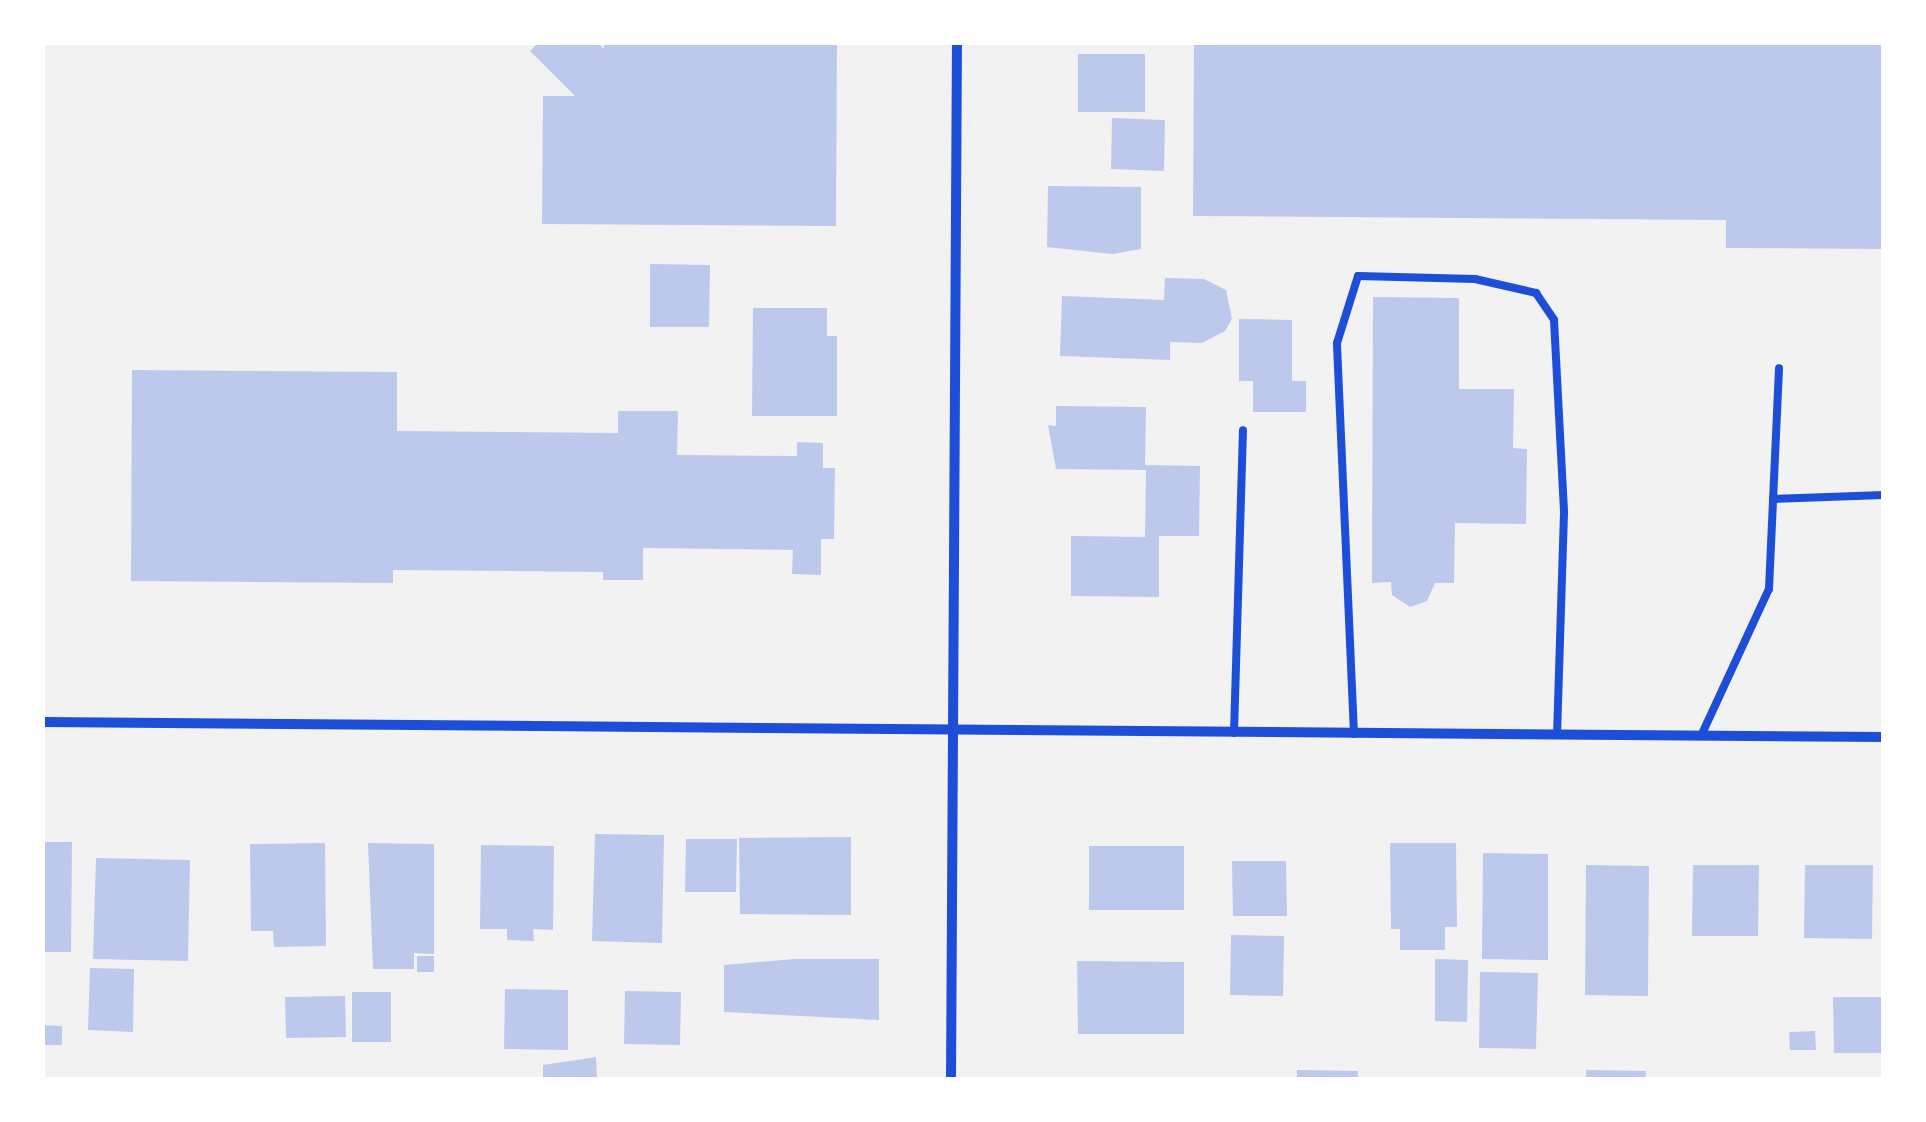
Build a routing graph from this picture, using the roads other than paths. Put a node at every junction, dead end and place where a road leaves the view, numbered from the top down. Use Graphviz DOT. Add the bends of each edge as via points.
graph roads {
  1 [pos="957,42"];
  2 [pos="1779,368"];
  3 [pos="1243,430"];
  4 [pos="1884,495"];
  5 [pos="1773,499"];
  6 [pos="42,722"];
  7 [pos="954,731"];
  8 [pos="1234,732"];
  9 [pos="1354,734"];
  10 [pos="1557,735"];
  11 [pos="1701,736"];
  12 [pos="1884,738"];
  13 [pos="951,1080"];
  1 -- 7 [label="street"];
  2 -- 5 [label="lane"];
  3 -- 8 [label="lane"];
  4 -- 5 [label="lane"];
  5 -- 11 [label="lane" via="1769,590"];
  6 -- 7 [label="street"];
  7 -- 8 [label="street"];
  7 -- 13 [label="street"];
  8 -- 9 [label="street"];
  9 -- 10 [label="street"];
  9 -- 10 [label="lane" via="1337,343 1358,276 1475,279 1536,294 1554,320 1564,513"];
  10 -- 11 [label="street"];
  11 -- 12 [label="street"];
}
